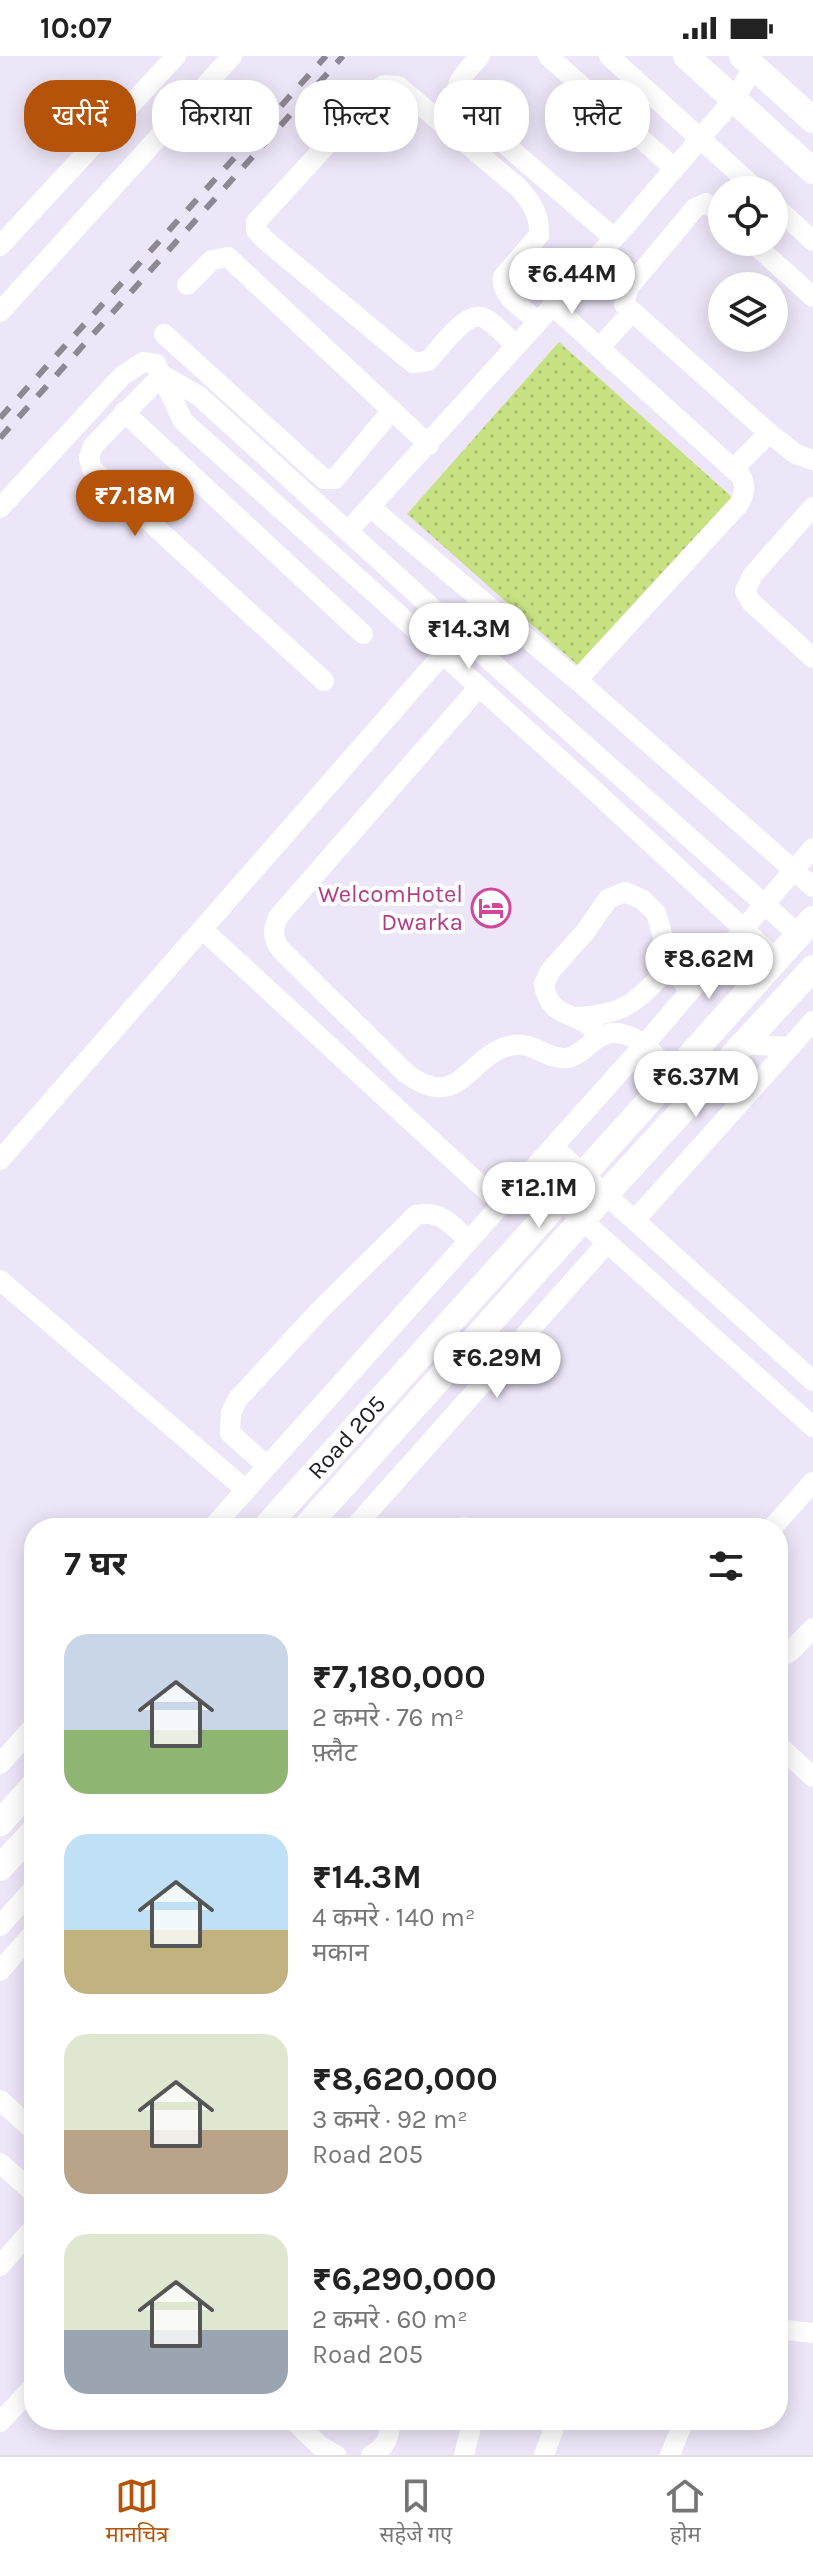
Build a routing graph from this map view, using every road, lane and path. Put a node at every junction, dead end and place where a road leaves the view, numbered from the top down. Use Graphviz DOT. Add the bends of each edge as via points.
graph roads {
  1 [pos="176,56"];
  2 [pos="232,56"];
  3 [pos="480,56"];
  4 [pos="548,56"];
  5 [pos="609,56"];
  6 [pos="686,56"];
  7 [pos="748,62"];
  8 [pos="734,99"];
  9 [pos="813,120"];
  10 [pos="699,137"];
  11 [pos="674,168"];
  12 [pos="813,171"];
  13 [pos="742,176"];
  14 [pos="708,204"];
  15 [pos="788,218"];
  16 [pos="3,237"];
  17 [pos="614,238"];
  18 [pos="813,241"];
  19 [pos="768,256"];
  20 [pos="187,285"];
  21 [pos="813,297"];
  22 [pos="552,305"];
  23 [pos="0,312"];
  24 [pos="631,313"];
  25 [pos="538,321"];
  26 [pos="164,334"];
  27 [pos="516,346"];
  28 [pos="600,347"];
  29 [pos="162,375"];
  30 [pos="392,410"];
  31 [pos="124,412"];
  32 [pos="769,433"];
  33 [pos="429,445"];
  34 [pos="813,460"];
  35 [pos="733,469"];
  36 [pos="370,507"];
  37 [pos="813,507"];
  38 [pos="0,508"];
  39 [pos="348,531"];
  40 [pos="363,634"];
  41 [pos="443,654"];
  42 [pos="813,658"];
  43 [pos="577,680"];
  44 [pos="324,681"];
  45 [pos="479,687"];
  46 [pos="813,848"];
  47 [pos="792,870"];
  48 [pos="813,887"];
  49 [pos="764,904"];
  50 [pos="806,927"];
  51 [pos="202,929"];
  52 [pos="744,930"];
  53 [pos="777,960"];
  54 [pos="671,965"];
  55 [pos="813,968"];
  56 [pos="689,991"];
  57 [pos="573,1017"];
  58 [pos="813,1021"];
  59 [pos="599,1037"];
  60 [pos="744,1044"];
  61 [pos="644,1045"];
  62 [pos="790,1047"];
  63 [pos="675,1074"];
  64 [pos="553,1147"];
  65 [pos="0,1160"];
  66 [pos="531,1171"];
  67 [pos="585,1175"];
  68 [pos="607,1195"];
  69 [pos="560,1200"];
  70 [pos="502,1205"];
  71 [pos="582,1220"];
  72 [pos="635,1220"];
  73 [pos="469,1241"];
  74 [pos="607,1243"];
  75 [pos="0,1280"];
  76 [pos="813,1381"];
  77 [pos="813,1427"];
  78 [pos="267,1466"];
  79 [pos="246,1490"];
  80 [pos="810,1492"];
  81 [pos="221,1518"];
  82 [pos="274,1518"];
  83 [pos="314,1518"];
  84 [pos="363,1518"];
  85 [pos="783,1518"];
  86 [pos="813,1628"];
  87 [pos="788,1653"];
  88 [pos="24,1737"];
  89 [pos="788,1754"];
  90 [pos="0,1764"];
  91 [pos="813,1777"];
  92 [pos="24,1794"];
  93 [pos="3,1813"];
  94 [pos="24,1826"];
  95 [pos="24,1840"];
  96 [pos="3,1860"];
  97 [pos="24,1904"];
  98 [pos="0,1926"];
  99 [pos="24,1943"];
  100 [pos="0,1971"];
  101 [pos="0,2100"];
  102 [pos="24,2122"];
  103 [pos="0,2163"];
  104 [pos="24,2184"];
  105 [pos="24,2238"];
  106 [pos="0,2266"];
  107 [pos="788,2330"];
  108 [pos="813,2333"];
  109 [pos="24,2397"];
  110 [pos="0,2422"];
  111 [pos="303,2430"];
  112 [pos="470,2430"];
  113 [pos="553,2430"];
  114 [pos="680,2430"];
  115 [pos="390,2437"];
  116 [pos="336,2455"];
  117 [pos="371,2455"];
  118 [pos="464,2455"];
  119 [pos="544,2455"];
  120 [pos="670,2455"];
  1 -- 16 [label="street"];
  2 -- 23 [label="street"];
  3 -- 17 [label="street" via="457,84 458,104"];
  4 -- 11 [label="street"];
  5 -- 10 [label="street"];
  6 -- 8 [label="main road"];
  7 -- 8 [label="street"];
  7 -- 9 [label="main road"];
  8 -- 10 [label="street"];
  8 -- 12 [label="main road"];
  10 -- 11 [label="street"];
  10 -- 13 [label="street"];
  11 -- 17 [label="street"];
  14 -- 24 [label="street" via="695,208 629,287 624,304"];
  15 -- 18 [label="street"];
  17 -- 22 [label="street"];
  19 -- 21 [label="street"];
  20 -- 30 [label="street" via="212,260 228,257"];
  22 -- 25 [label="street"];
  22 -- 28 [label="street"];
  24 -- 28 [label="street"];
  24 -- 32 [label="street"];
  25 -- 27 [label="street"];
  25 -- 27 [label="street" via="506,293 502,282 539,235 534,207 519,188 398,86 377,90 256,222 264,239 413,363 428,361 463,322 477,316"];
  26 -- 30 [label="street" via="324,479 335,479"];
  27 -- 33 [label="street"];
  28 -- 35 [label="street"];
  29 -- 31 [label="street"];
  29 -- 38 [label="street" via="149,361 122,376"];
  29 -- 39 [label="street" via="199,396"];
  29 -- 41 [label="street" via="183,421"];
  30 -- 33 [label="street"];
  31 -- 40 [label="street"];
  31 -- 44 [label="street" via="93,446 92,469"];
  32 -- 34 [label="street"];
  32 -- 35 [label="street"];
  33 -- 36 [label="street"];
  35 -- 43 [label="street" via="745,486 739,504"];
  36 -- 39 [label="street"];
  36 -- 43 [label="street"];
  37 -- 42 [label="street" via="745,591"];
  39 -- 49 [label="street"];
  41 -- 45 [label="street"];
  41 -- 51 [label="street"];
  43 -- 47 [label="street"];
  45 -- 52 [label="street"];
  45 -- 59 [label="street" via="279,916 274,941 424,1086 454,1085 509,1046 523,1044 565,1058"];
  46 -- 47 [label="street"];
  47 -- 48 [label="street"];
  47 -- 49 [label="street"];
  49 -- 50 [label="street"];
  49 -- 52 [label="street"];
  50 -- 53 [label="main road, Road 205"];
  51 -- 65 [label="street"];
  51 -- 70 [label="street"];
  52 -- 53 [label="street"];
  52 -- 56 [label="street"];
  53 -- 63 [label="main road, Road 205"];
  54 -- 56 [label="street"];
  54 -- 57 [label="street" via="616,1013"];
  54 -- 57 [label="street" via="656,913 634,894 617,893 547,975 545,992 552,1006"];
  55 -- 60 [label="main road, Road 205"];
  56 -- 61 [label="street"];
  57 -- 59 [label="street" via="589,1024"];
  58 -- 62 [label="street"];
  59 -- 61 [label="street" via="624,1034"];
  60 -- 62 [label="street"];
  60 -- 68 [label="main road, Road 205"];
  61 -- 63 [label="street"];
  61 -- 64 [label="street"];
  62 -- 72 [label="street"];
  63 -- 67 [label="main road, Road 205"];
  64 -- 66 [label="street"];
  64 -- 67 [label="street"];
  66 -- 69 [label="street"];
  66 -- 70 [label="street"];
  67 -- 68 [label="street"];
  67 -- 69 [label="main road, Road 205"];
  68 -- 71 [label="main road, Road 205"];
  68 -- 72 [label="street"];
  69 -- 71 [label="street"];
  69 -- 82 [label="main road, Road 205"];
  70 -- 73 [label="street"];
  71 -- 74 [label="street"];
  71 -- 83 [label="main road, Road 205"];
  72 -- 76 [label="street"];
  73 -- 78 [label="street"];
  73 -- 78 [label="street" via="438,1215 416,1215 237,1400 230,1433"];
  74 -- 77 [label="street"];
  74 -- 84 [label="street"];
  75 -- 79 [label="street"];
  78 -- 79 [label="street"];
  79 -- 81 [label="street"];
  80 -- 85 [label="street"];
  86 -- 87 [label="street"];
  88 -- 90 [label="street"];
  89 -- 91 [label="street"];
  92 -- 93 [label="main road"];
  93 -- 94 [label="street"];
  95 -- 96 [label="main road"];
  97 -- 98 [label="street"];
  99 -- 100 [label="street"];
  101 -- 102 [label="street"];
  103 -- 104 [label="street"];
  105 -- 106 [label="street"];
  107 -- 108 [label="street"];
  109 -- 110 [label="street"];
  111 -- 116 [label="street"];
  112 -- 118 [label="street"];
  113 -- 119 [label="street"];
  114 -- 120 [label="street"];
  115 -- 117 [label="street"];
}
